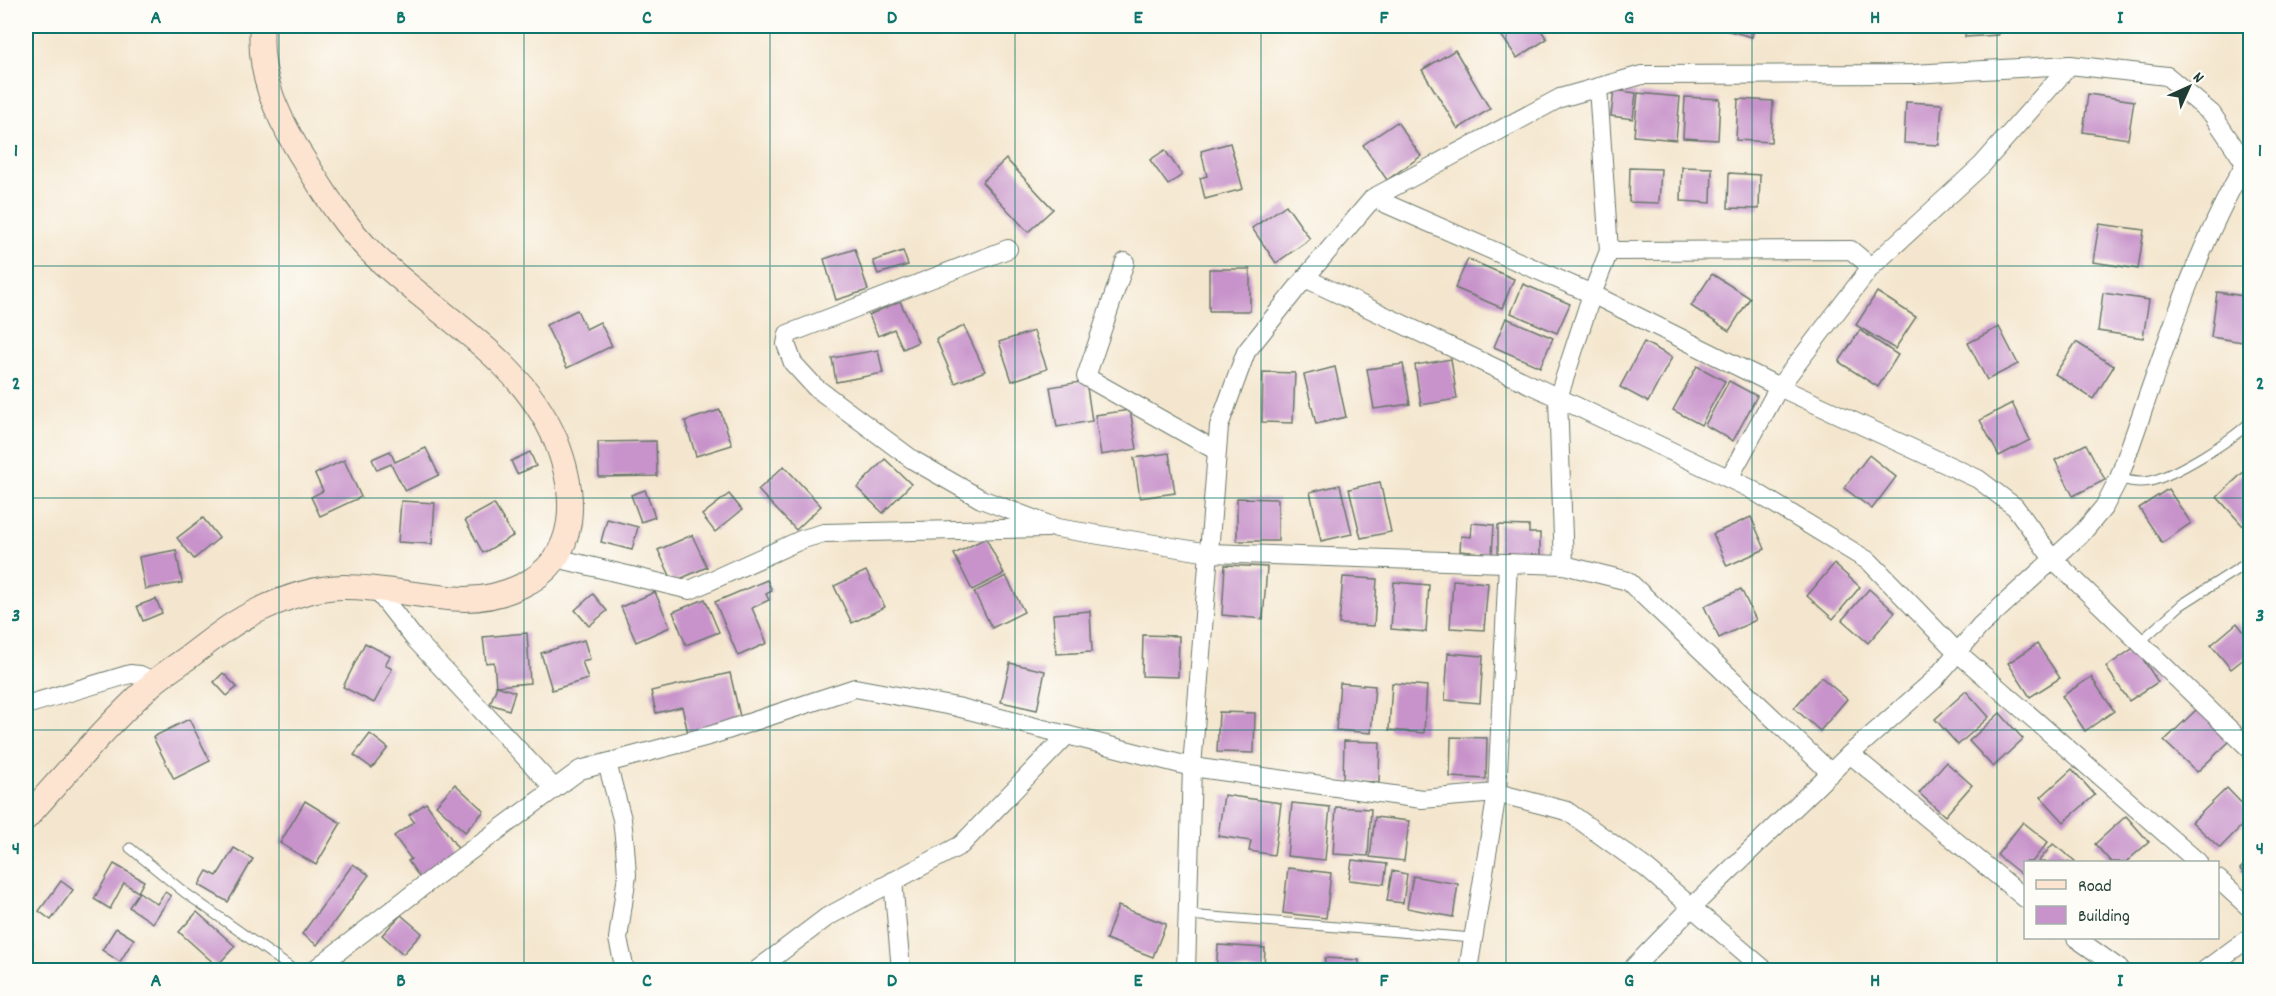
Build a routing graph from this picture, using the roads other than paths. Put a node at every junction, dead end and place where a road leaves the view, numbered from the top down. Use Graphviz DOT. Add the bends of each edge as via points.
graph roads {
  1 [pos="262,26"];
  2 [pos="2070,65"];
  3 [pos="1598,87"];
  4 [pos="2248,159"];
  5 [pos="1373,198"];
  6 [pos="1008,249"];
  7 [pos="1609,251"];
  8 [pos="1125,262"];
  9 [pos="1871,267"];
  10 [pos="1305,278"];
  11 [pos="1592,294"];
  12 [pos="1779,387"];
  13 [pos="1558,398"];
  14 [pos="2250,422"];
  15 [pos="1217,451"];
  16 [pos="1729,478"];
  17 [pos="2119,478"];
  18 [pos="1057,528"];
  19 [pos="1209,553"];
  20 [pos="556,558"];
  21 [pos="2053,559"];
  22 [pos="2250,561"];
  23 [pos="1508,563"];
  24 [pos="1564,565"];
  25 [pos="375,588"];
  26 [pos="2140,642"];
  27 [pos="1958,652"];
  28 [pos="155,682"];
  29 [pos="26,705"];
  30 [pos="1067,735"];
  31 [pos="2250,749"];
  32 [pos="1850,754"];
  33 [pos="607,763"];
  34 [pos="1192,767"];
  35 [pos="1831,773"];
  36 [pos="554,788"];
  37 [pos="1497,793"];
  38 [pos="26,818"];
  39 [pos="130,848"];
  40 [pos="2197,861"];
  41 [pos="894,881"];
  42 [pos="2219,881"];
  43 [pos="2024,898"];
  44 [pos="1692,907"];
  45 [pos="2250,908"];
  46 [pos="1188,915"];
  47 [pos="2250,937"];
  48 [pos="1473,938"];
  49 [pos="2077,939"];
  50 [pos="294,970"];
  51 [pos="314,970"];
  52 [pos="625,970"];
  53 [pos="757,970"];
  54 [pos="901,970"];
  55 [pos="1186,970"];
  56 [pos="1468,970"];
  57 [pos="1630,970"];
  58 [pos="1765,970"];
  59 [pos="2121,970"];
  60 [pos="2205,970"];
  1 -- 20 [label="street" via="263,72 272,98 284,127 330,203 375,256 514,376 549,424 567,475 570,501 568,527"];
  2 -- 3 [label="street" via="1912,74 1642,75"];
  2 -- 4 [label="street" via="2168,76 2212,114"];
  2 -- 9 [label="street" via="1982,165"];
  3 -- 5 [label="street" via="1560,98"];
  3 -- 7 [label="street"];
  4 -- 17 [label="street" via="2188,287"];
  5 -- 10 [label="street"];
  5 -- 11 [label="street"];
  6 -- 18 [label="street" via="788,334 786,344 793,363 815,387 913,460 981,499"];
  7 -- 9 [label="street" via="1851,250"];
  7 -- 11 [label="street"];
  8 -- 15 [label="street" via="1086,377"];
  9 -- 12 [label="street"];
  10 -- 13 [label="street"];
  10 -- 15 [label="street" via="1246,352 1219,426"];
  11 -- 12 [label="street"];
  11 -- 13 [label="street"];
  12 -- 16 [label="street"];
  12 -- 21 [label="street" via="1978,479 2015,507"];
  13 -- 16 [label="street"];
  13 -- 24 [label="street"];
  14 -- 17 [label="lane" via="2227,442 2160,478 2137,482"];
  15 -- 19 [label="street"];
  16 -- 27 [label="street" via="1870,562"];
  17 -- 21 [label="street" via="2094,520"];
  18 -- 19 [label="street"];
  18 -- 20 [label="street" via="824,534 803,538 690,590"];
  19 -- 23 [label="street"];
  19 -- 34 [label="street"];
  20 -- 25 [label="street" via="529,582 489,597 466,599"];
  21 -- 26 [label="street"];
  21 -- 27 [label="street" via="1980,626"];
  22 -- 26 [label="lane" via="2181,604"];
  23 -- 24 [label="street"];
  23 -- 37 [label="street"];
  24 -- 35 [label="street" via="1628,581"];
  25 -- 28 [label="street" via="323,589 280,601 226,629"];
  25 -- 36 [label="street" via="414,638"];
  26 -- 31 [label="street"];
  27 -- 32 [label="street" via="1934,680"];
  27 -- 40 [label="street"];
  28 -- 29 [label="street" via="130,674"];
  28 -- 38 [label="street" via="104,731"];
  30 -- 33 [label="street" via="957,707 855,688 712,735"];
  30 -- 34 [label="street"];
  30 -- 41 [label="street" via="961,845"];
  32 -- 35 [label="street"];
  32 -- 43 [label="street"];
  33 -- 36 [label="street" via="580,770"];
  33 -- 52 [label="street" via="626,847 627,875 618,939"];
  34 -- 37 [label="street" via="1422,799"];
  34 -- 46 [label="street"];
  35 -- 44 [label="street"];
  36 -- 51 [label="street"];
  37 -- 44 [label="street" via="1568,811"];
  37 -- 48 [label="street"];
  39 -- 50 [label="lane" via="184,892"];
  41 -- 53 [label="street" via="827,917"];
  41 -- 54 [label="street"];
  42 -- 45 [label="street"];
  44 -- 57 [label="street"];
  44 -- 58 [label="street"];
  46 -- 48 [label="lane"];
  46 -- 55 [label="street"];
  47 -- 60 [label="street"];
  48 -- 56 [label="street"];
  49 -- 59 [label="street"];
}
